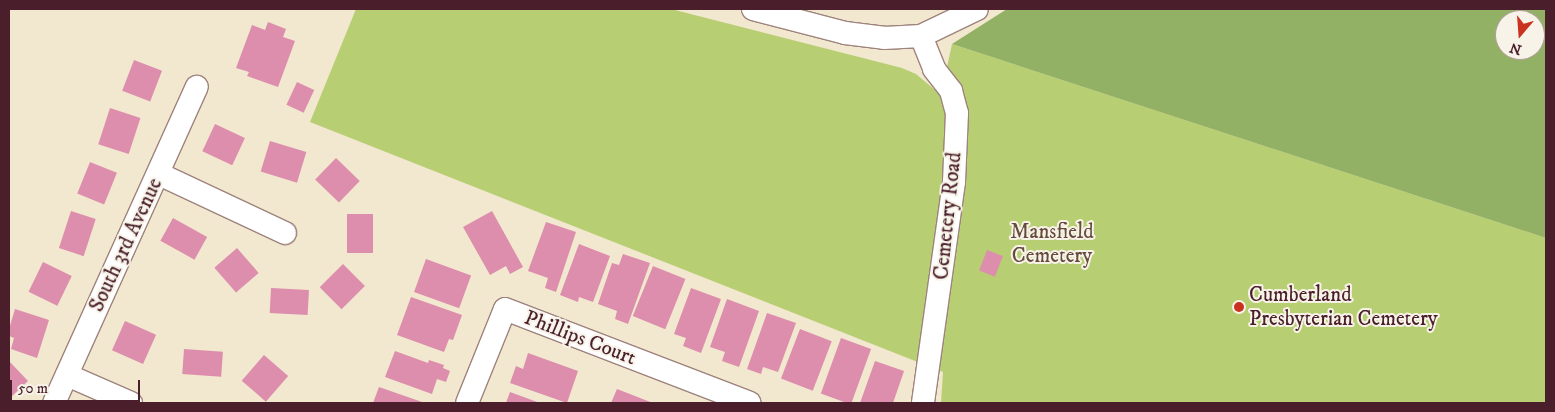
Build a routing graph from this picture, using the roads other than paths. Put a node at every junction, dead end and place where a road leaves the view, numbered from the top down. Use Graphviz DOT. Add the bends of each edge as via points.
graph roads {
  1 [pos="753,9"];
  2 [pos="976,9"];
  3 [pos="920,36"];
  4 [pos="197,87"];
  5 [pos="159,174"];
  6 [pos="285,233"];
  7 [pos="67,375"];
  8 [pos="708,396"];
  9 [pos="54,403"];
  10 [pos="131,403"];
  11 [pos="467,403"];
  12 [pos="750,403"];
  13 [pos="923,403"];
  1 -- 3 [label="street" via="845,33 884,38"];
  2 -- 3 [label="street"];
  3 -- 13 [label="street, Cemetery Road" via="934,69 951,91 957,113 954,182"];
  4 -- 5 [label="street, South 3rd Avenue"];
  5 -- 6 [label="street"];
  5 -- 7 [label="street, South 3rd Avenue"];
  7 -- 9 [label="street, South 3rd Avenue"];
  7 -- 10 [label="street"];
  8 -- 11 [label="street, Phillips Court" via="505,309"];
  8 -- 12 [label="street, Phillips Court"];
}
